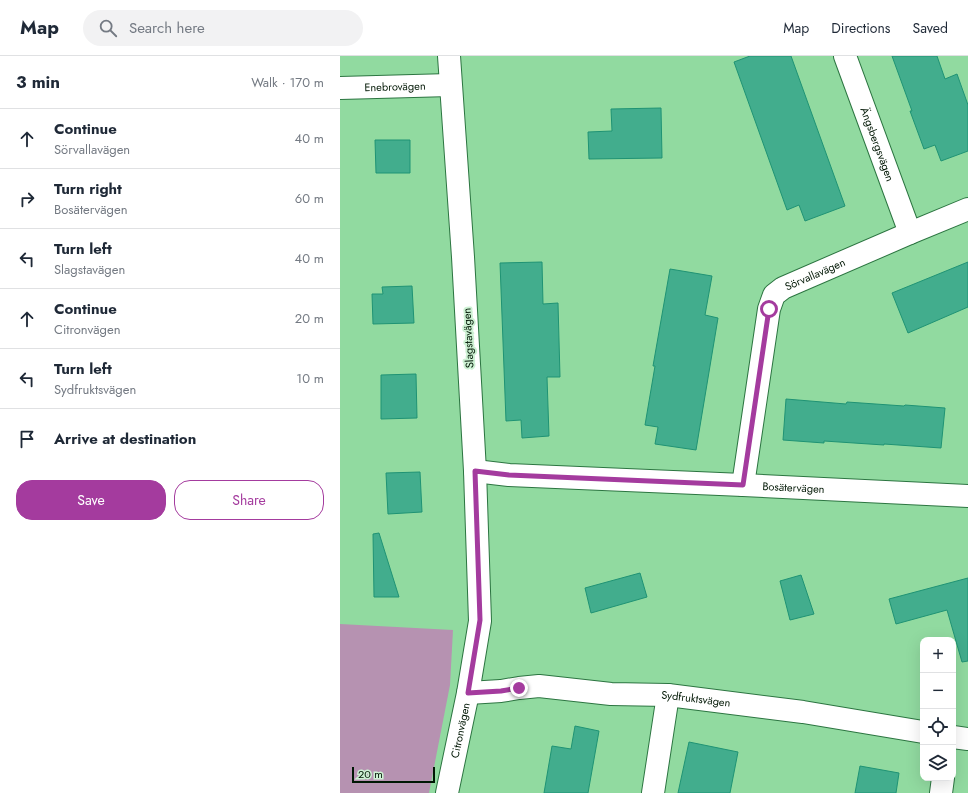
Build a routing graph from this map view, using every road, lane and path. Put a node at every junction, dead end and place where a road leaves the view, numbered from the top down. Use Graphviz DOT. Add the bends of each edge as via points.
graph roads {
  1 [pos="449,56"];
  2 [pos="845,56"];
  3 [pos="450,84"];
  4 [pos="340,88"];
  5 [pos="968,209"];
  6 [pos="910,233"];
  7 [pos="475,471"];
  8 [pos="743,485"];
  9 [pos="968,496"];
  10 [pos="480,620"];
  11 [pos="468,693"];
  12 [pos="668,695"];
  13 [pos="920,732"];
  14 [pos="956,737"];
  15 [pos="968,739"];
  16 [pos="943,781"];
  17 [pos="447,793"];
  18 [pos="653,793"];
  19 [pos="941,793"];
  1 -- 3 [label="street, Slagstavägen"];
  2 -- 6 [label="street, Ängsbergsvägen"];
  3 -- 4 [label="street, Enebrovägen"];
  3 -- 7 [label="street, Slagstavägen"];
  5 -- 6 [label="street, Sörvallavägen"];
  6 -- 8 [label="street, Sörvallavägen" via="783,288 774,295 769,309"];
  7 -- 8 [label="street, Bosätervägen"];
  7 -- 10 [label="street, Slagstavägen"];
  8 -- 9 [label="street, Bosätervägen"];
  10 -- 11 [label="street, Citronvägen"];
  11 -- 12 [label="street, Sydfruktsvägen" via="539,686 611,694"];
  11 -- 17 [label="street, Citronvägen"];
  12 -- 13 [label="street, Sydfruktsvägen" via="803,712"];
  12 -- 18 [label="street"];
  14 -- 15 [label="street"];
  16 -- 19 [label="street"];
}
